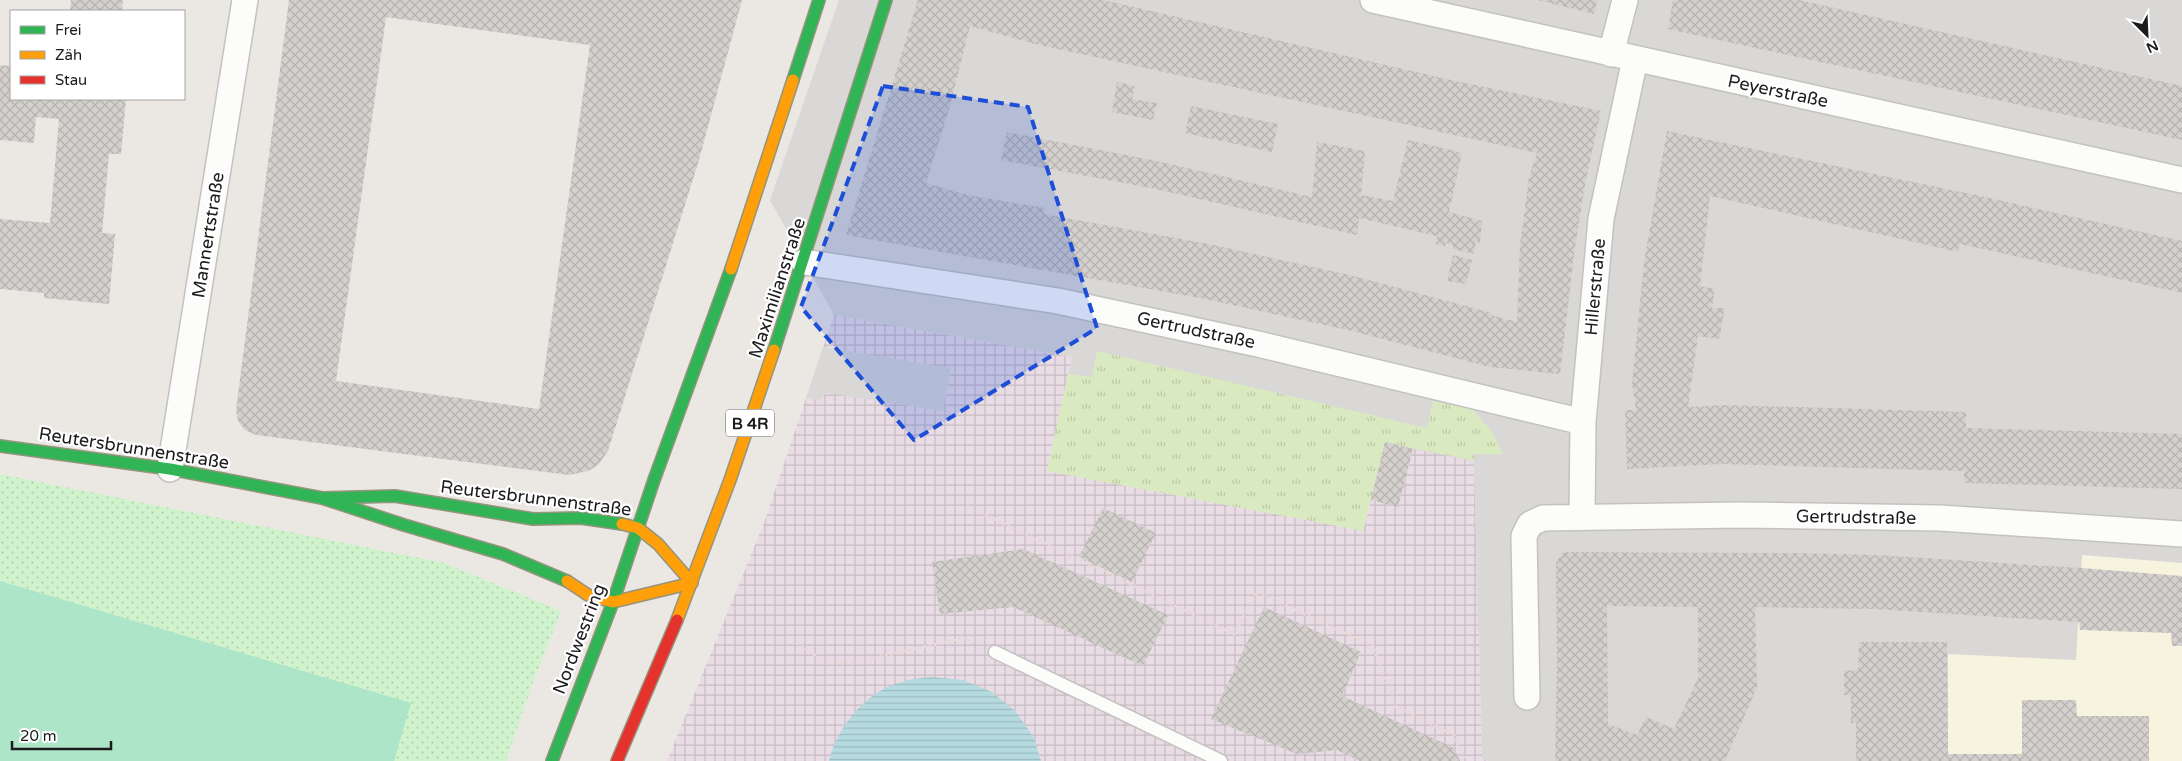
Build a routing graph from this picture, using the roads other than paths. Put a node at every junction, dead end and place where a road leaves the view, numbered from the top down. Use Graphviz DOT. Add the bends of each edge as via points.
graph roads {
  1 [pos="245,0"];
  2 [pos="819,0"];
  3 [pos="886,0"];
  4 [pos="1374,0"];
  5 [pos="1625,0"];
  6 [pos="1611,54"];
  7 [pos="1635,59"];
  8 [pos="2182,180"];
  9 [pos="804,262"];
  10 [pos="1583,422"];
  11 [pos="0,446"];
  12 [pos="170,469"];
  13 [pos="322,498"];
  14 [pos="1582,517"];
  15 [pos="638,528"];
  16 [pos="2182,534"];
  17 [pos="692,583"];
  18 [pos="613,602"];
  19 [pos="995,652"];
  20 [pos="1527,697"];
  21 [pos="552,761"];
  22 [pos="618,761"];
  23 [pos="1221,761"];
  1 -- 12 [label="street, Mannertstraße"];
  2 -- 15 [label="main road" via="714,316"];
  3 -- 9 [label="main road, Maximilianstraße / B 4R"];
  4 -- 6 [label="street, Peyerstraße"];
  5 -- 6 [label="street"];
  6 -- 7 [label="street, Peyerstraße"];
  7 -- 8 [label="street, Peyerstraße"];
  7 -- 10 [label="street, Hillerstraße" via="1601,219"];
  9 -- 10 [label="street, Gertrudstraße" via="1058,301 1258,344"];
  9 -- 17 [label="main road, Maximilianstraße / B 4R"];
  10 -- 14 [label="street, Hillerstraße"];
  11 -- 12 [label="main road, Reutersbrunnenstraße"];
  12 -- 13 [label="main road, Reutersbrunnenstraße"];
  13 -- 15 [label="main road, Reutersbrunnenstraße" via="395,496 533,519 581,518"];
  13 -- 18 [label="main road, Reutersbrunnenstraße" via="503,554 564,579 588,595"];
  14 -- 16 [label="street, Gertrudstraße" via="1940,518"];
  14 -- 20 [label="street, Gertrudstraße" via="1543,518 1530,524 1524,536"];
  15 -- 17 [label="main road, Reutersbrunnenstraße" via="658,544"];
  15 -- 18 [label="main road, Nordwestring"];
  17 -- 18 [label="main road, Reutersbrunnenstraße"];
  17 -- 22 [label="main road, B 4R"];
  18 -- 21 [label="main road, Nordwestring"];
  19 -- 23 [label="lane"];
}
